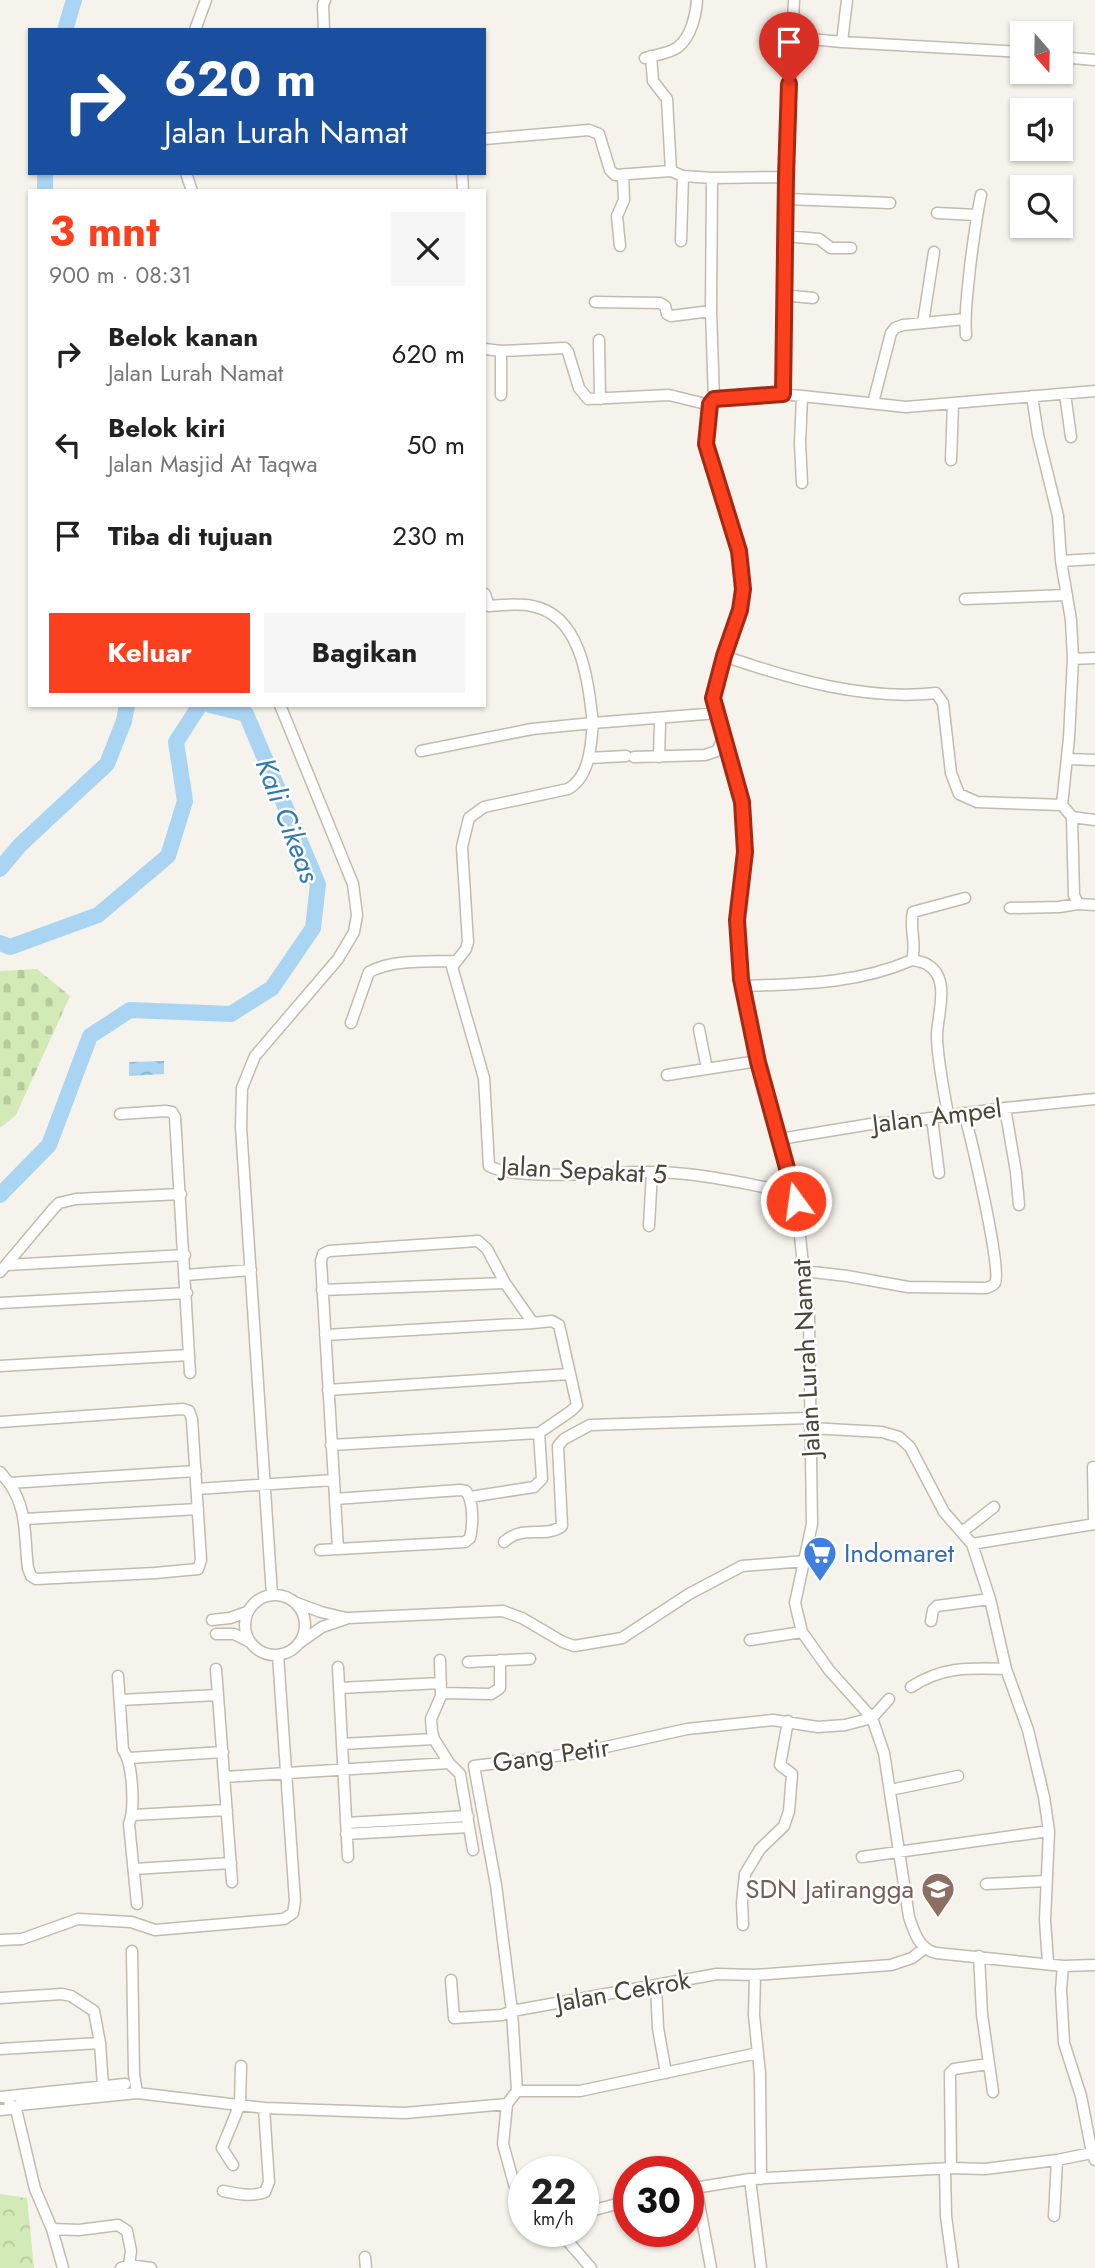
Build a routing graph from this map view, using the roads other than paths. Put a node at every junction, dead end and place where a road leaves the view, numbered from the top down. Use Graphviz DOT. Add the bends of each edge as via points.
graph roads {
  1 [pos="206,0"];
  2 [pos="325,0"];
  3 [pos="697,0"];
  4 [pos="794,0"];
  5 [pos="847,0"];
  6 [pos="196,28"];
  7 [pos="324,28"];
  8 [pos="791,37"];
  9 [pos="842,42"];
  10 [pos="1010,51"];
  11 [pos="1073,58"];
  12 [pos="1095,60"];
  13 [pos="486,139"];
  14 [pos="671,172"];
  15 [pos="623,176"];
  16 [pos="683,176"];
  17 [pos="786,177"];
  18 [pos="712,178"];
  19 [pos="981,195"];
  20 [pos="786,199"];
  21 [pos="890,203"];
  22 [pos="937,212"];
  23 [pos="976,215"];
  24 [pos="785,236"];
  25 [pos="681,241"];
  26 [pos="620,246"];
  27 [pos="851,248"];
  28 [pos="934,251"];
  29 [pos="783,295"];
  30 [pos="813,298"];
  31 [pos="595,302"];
  32 [pos="711,311"];
  33 [pos="965,320"];
  34 [pos="923,323"];
  35 [pos="967,335"];
  36 [pos="599,340"];
  37 [pos="486,349"];
  38 [pos="501,351"];
  39 [pos="1095,391"];
  40 [pos="783,394"];
  41 [pos="1065,394"];
  42 [pos="501,395"];
  43 [pos="1032,396"];
  44 [pos="802,397"];
  45 [pos="600,399"];
  46 [pos="712,402"];
  47 [pos="873,403"];
  48 [pos="953,404"];
  49 [pos="1071,436"];
  50 [pos="951,460"];
  51 [pos="802,483"];
  52 [pos="1095,559"];
  53 [pos="1061,561"];
  54 [pos="1067,595"];
  55 [pos="965,599"];
  56 [pos="487,607"];
  57 [pos="724,656"];
  58 [pos="1095,658"];
  59 [pos="1073,659"];
  60 [pos="281,707"];
  61 [pos="718,713"];
  62 [pos="593,723"];
  63 [pos="660,724"];
  64 [pos="725,736"];
  65 [pos="421,751"];
  66 [pos="659,757"];
  67 [pos="589,758"];
  68 [pos="1067,759"];
  69 [pos="1095,760"];
  70 [pos="1062,805"];
  71 [pos="1072,817"];
  72 [pos="1095,820"];
  73 [pos="965,898"];
  74 [pos="1078,904"];
  75 [pos="1095,905"];
  76 [pos="1010,908"];
  77 [pos="912,960"];
  78 [pos="455,961"];
  79 [pos="742,986"];
  80 [pos="351,1023"];
  81 [pos="699,1030"];
  82 [pos="758,1062"];
  83 [pos="707,1069"];
  84 [pos="667,1074"];
  85 [pos="1095,1099"];
  86 [pos="1005,1108"];
  87 [pos="964,1113"];
  88 [pos="120,1114"];
  89 [pos="948,1115"];
  90 [pos="932,1118"];
  91 [pos="780,1139"];
  92 [pos="652,1172"];
  93 [pos="939,1173"];
  94 [pos="794,1193"];
  95 [pos="181,1194"];
  96 [pos="1019,1205"];
  97 [pos="649,1226"];
  98 [pos="185,1255"];
  99 [pos="4,1269"];
  100 [pos="251,1270"];
  101 [pos="804,1271"];
  102 [pos="186,1275"];
  103 [pos="505,1283"];
  104 [pos="322,1290"];
  105 [pos="187,1293"];
  106 [pos="0,1303"];
  107 [pos="533,1323"];
  108 [pos="325,1335"];
  109 [pos="189,1355"];
  110 [pos="0,1366"];
  111 [pos="190,1373"];
  112 [pos="570,1374"];
  113 [pos="328,1390"];
  114 [pos="0,1422"];
  115 [pos="810,1422"];
  116 [pos="539,1433"];
  117 [pos="331,1445"];
  118 [pos="1093,1466"];
  119 [pos="196,1471"];
  120 [pos="0,1472"];
  121 [pos="333,1479"];
  122 [pos="9,1483"];
  123 [pos="266,1485"];
  124 [pos="197,1489"];
  125 [pos="470,1497"];
  126 [pos="335,1499"];
  127 [pos="994,1507"];
  128 [pos="198,1509"];
  129 [pos="25,1520"];
  130 [pos="1094,1524"];
  131 [pos="962,1532"];
  132 [pos="504,1542"];
  133 [pos="972,1544"];
  134 [pos="338,1549"];
  135 [pos="320,1550"];
  136 [pos="805,1561"];
  137 [pos="272,1595"];
  138 [pos="990,1599"];
  139 [pos="294,1602"];
  140 [pos="247,1612"];
  141 [pos="348,1618"];
  142 [pos="212,1620"];
  143 [pos="931,1621"];
  144 [pos="802,1632"];
  145 [pos="216,1633"];
  146 [pos="750,1640"];
  147 [pos="250,1642"];
  148 [pos="298,1644"];
  149 [pos="278,1654"];
  150 [pos="530,1659"];
  151 [pos="440,1660"];
  152 [pos="500,1660"];
  153 [pos="468,1662"];
  154 [pos="338,1667"];
  155 [pos="216,1669"];
  156 [pos="1006,1669"];
  157 [pos="118,1676"];
  158 [pos="911,1687"];
  159 [pos="339,1688"];
  160 [pos="441,1688"];
  161 [pos="218,1695"];
  162 [pos="889,1699"];
  163 [pos="120,1700"];
  164 [pos="872,1718"];
  165 [pos="788,1721"];
  166 [pos="434,1739"];
  167 [pos="342,1744"];
  168 [pos="222,1752"];
  169 [pos="129,1758"];
  170 [pos="449,1763"];
  171 [pos="343,1770"];
  172 [pos="286,1774"];
  173 [pos="958,1776"];
  174 [pos="224,1777"];
  175 [pos="890,1790"];
  176 [pos="227,1810"];
  177 [pos="133,1815"];
  178 [pos="469,1822"];
  179 [pos="346,1829"];
  180 [pos="1049,1831"];
  181 [pos="473,1850"];
  182 [pos="899,1853"];
  183 [pos="348,1857"];
  184 [pos="862,1857"];
  185 [pos="231,1863"];
  186 [pos="134,1869"];
  187 [pos="1046,1881"];
  188 [pos="232,1882"];
  189 [pos="986,1884"];
  190 [pos="138,1904"];
  191 [pos="743,1925"];
  192 [pos="0,1940"];
  193 [pos="925,1948"];
  194 [pos="132,1951"];
  195 [pos="979,1956"];
  196 [pos="1048,1963"];
  197 [pos="1095,1965"];
  198 [pos="1063,1966"];
  199 [pos="755,1975"];
  200 [pos="451,1980"];
  201 [pos="656,1985"];
  202 [pos="0,1998"];
  203 [pos="512,2011"];
  204 [pos="100,2043"];
  205 [pos="0,2049"];
  206 [pos="758,2053"];
  207 [pos="988,2064"];
  208 [pos="241,2066"];
  209 [pos="666,2073"];
  210 [pos="125,2084"];
  211 [pos="103,2087"];
  212 [pos="517,2091"];
  213 [pos="993,2092"];
  214 [pos="136,2094"];
  215 [pos="4,2097"];
  216 [pos="240,2104"];
  217 [pos="507,2104"];
  218 [pos="264,2108"];
  219 [pos="0,2110"];
  220 [pos="1093,2156"];
  221 [pos="1057,2160"];
  222 [pos="508,2162"];
  223 [pos="233,2165"];
  224 [pos="948,2168"];
  225 [pos="756,2179"];
  226 [pos="704,2186"];
  227 [pos="223,2191"];
  228 [pos="1055,2216"];
  229 [pos="52,2229"];
  230 [pos="704,2239"];
  231 [pos="573,2247"];
  232 [pos="125,2267"];
  233 [pos="63,2268"];
  234 [pos="151,2268"];
  235 [pos="591,2268"];
  236 [pos="711,2268"];
  237 [pos="761,2268"];
  238 [pos="953,2268"];
  1 -- 6 [label="street"];
  2 -- 7 [label="street"];
  3 -- 14 [label="street" via="688,35 677,49 648,57 653,80 667,99"];
  4 -- 8 [label="street"];
  5 -- 9 [label="street"];
  8 -- 9 [label="street"];
  8 -- 17 [label="street"];
  9 -- 10 [label="street"];
  11 -- 12 [label="street"];
  13 -- 15 [label="street" via="594,131 610,170"];
  14 -- 15 [label="street"];
  14 -- 16 [label="street"];
  15 -- 26 [label="street" via="624,200 617,216"];
  16 -- 18 [label="street"];
  16 -- 25 [label="street"];
  17 -- 18 [label="street"];
  17 -- 20 [label="street"];
  18 -- 32 [label="street, Jalan Lurah Namat"];
  19 -- 23 [label="street"];
  20 -- 21 [label="street"];
  20 -- 24 [label="street"];
  22 -- 23 [label="street"];
  23 -- 33 [label="street"];
  24 -- 27 [label="street" via="819,239 831,248"];
  24 -- 29 [label="street"];
  28 -- 34 [label="street"];
  29 -- 30 [label="street"];
  29 -- 40 [label="street"];
  31 -- 32 [label="street" via="660,303 671,316"];
  32 -- 46 [label="street, Jalan Lurah Namat"];
  33 -- 34 [label="street"];
  33 -- 35 [label="street"];
  34 -- 47 [label="street" via="903,325 891,333"];
  36 -- 45 [label="street"];
  37 -- 38 [label="street"];
  38 -- 42 [label="street"];
  38 -- 45 [label="street" via="565,348 584,396"];
  39 -- 41 [label="street"];
  40 -- 44 [label="street"];
  40 -- 46 [label="street"];
  41 -- 43 [label="street"];
  41 -- 49 [label="street"];
  43 -- 48 [label="street"];
  43 -- 53 [label="street" via="1058,516"];
  44 -- 47 [label="street"];
  44 -- 51 [label="street"];
  45 -- 46 [label="street" via="669,395"];
  46 -- 57 [label="street, Jalan Lurah Namat" via="706,444 739,551 743,589"];
  47 -- 48 [label="street" via="906,407"];
  48 -- 50 [label="street"];
  52 -- 53 [label="street"];
  53 -- 54 [label="street"];
  54 -- 55 [label="street"];
  54 -- 59 [label="street"];
  56 -- 62 [label="street, Jalan Sepakat 5" via="534,606 563,622 575,642 589,687"];
  57 -- 61 [label="street, Jalan Lurah Namat" via="713,698"];
  57 -- 70 [label="street" via="790,678 877,693 936,693 943,703 951,774 959,794 977,802"];
  58 -- 59 [label="street"];
  59 -- 68 [label="street"];
  60 -- 100 [label="street" via="353,884 356,915 354,932 338,959 254,1056 242,1088"];
  61 -- 62 [label="street"];
  61 -- 64 [label="street, Jalan Lurah Namat"];
  62 -- 65 [label="street" via="532,729"];
  62 -- 67 [label="street, Jalan Sepakat 5"];
  63 -- 66 [label="street"];
  64 -- 66 [label="street" via="711,753"];
  64 -- 79 [label="street, Jalan Lurah Namat" via="742,802 745,852 737,920"];
  66 -- 67 [label="street"];
  67 -- 78 [label="street, Jalan Sepakat 5" via="576,785 568,789 484,807 469,818 462,847 468,942"];
  68 -- 69 [label="street"];
  68 -- 70 [label="street"];
  70 -- 71 [label="street"];
  71 -- 72 [label="street"];
  71 -- 74 [label="street"];
  73 -- 77 [label="street" via="913,912"];
  74 -- 75 [label="street"];
  74 -- 76 [label="street"];
  77 -- 79 [label="street" via="844,980"];
  77 -- 89 [label="street" via="935,971 941,986 937,1036"];
  78 -- 80 [label="street" via="397,963 369,972"];
  78 -- 92 [label="street, Jalan Sepakat 5" via="452,967 484,1078 489,1166 500,1172 524,1173"];
  79 -- 82 [label="street, Jalan Lurah Namat"];
  81 -- 83 [label="street"];
  82 -- 83 [label="street"];
  82 -- 91 [label="street, Jalan Lurah Namat"];
  83 -- 84 [label="street"];
  85 -- 86 [label="street, Jalan Ampel"];
  86 -- 87 [label="street, Jalan Ampel"];
  86 -- 96 [label="street"];
  87 -- 89 [label="street, Jalan Ampel"];
  87 -- 101 [label="street" via="995,1261 994,1285 908,1287"];
  88 -- 95 [label="street" via="172,1112"];
  89 -- 90 [label="street, Jalan Ampel"];
  90 -- 91 [label="street, Jalan Ampel"];
  90 -- 93 [label="street"];
  91 -- 94 [label="street, Jalan Lurah Namat"];
  92 -- 94 [label="street, Jalan Sepakat 5"];
  92 -- 97 [label="street"];
  94 -- 101 [label="street, Jalan Lurah Namat"];
  95 -- 98 [label="street"];
  95 -- 99 [label="street" via="59,1203"];
  98 -- 99 [label="street"];
  98 -- 102 [label="street"];
  100 -- 102 [label="street"];
  100 -- 123 [label="street"];
  101 -- 115 [label="street, Jalan Lurah Namat"];
  102 -- 105 [label="street"];
  103 -- 104 [label="street"];
  103 -- 104 [label="street" via="478,1241 329,1251 321,1261"];
  103 -- 107 [label="street"];
  104 -- 108 [label="street"];
  105 -- 106 [label="street"];
  105 -- 109 [label="street"];
  107 -- 108 [label="street"];
  107 -- 112 [label="street" via="559,1325"];
  108 -- 113 [label="street"];
  109 -- 110 [label="street"];
  109 -- 111 [label="street"];
  112 -- 113 [label="street"];
  112 -- 116 [label="street" via="577,1405"];
  113 -- 117 [label="street"];
  114 -- 119 [label="street" via="187,1410 192,1419"];
  115 -- 131 [label="street" via="899,1437 910,1447 944,1512"];
  115 -- 132 [label="street" via="590,1424 558,1446 562,1526 518,1533"];
  115 -- 136 [label="street, Jalan Lurah Namat" via="812,1524"];
  116 -- 117 [label="street"];
  116 -- 125 [label="street" via="539,1484"];
  117 -- 121 [label="street"];
  118 -- 130 [label="street"];
  119 -- 122 [label="street"];
  119 -- 124 [label="street"];
  120 -- 122 [label="street"];
  121 -- 123 [label="street"];
  121 -- 126 [label="street"];
  122 -- 129 [label="street"];
  123 -- 124 [label="street"];
  123 -- 137 [label="street"];
  124 -- 128 [label="street"];
  125 -- 126 [label="street" via="460,1490"];
  125 -- 134 [label="street" via="472,1531 465,1542"];
  126 -- 134 [label="street"];
  127 -- 131 [label="street"];
  128 -- 129 [label="street"];
  128 -- 129 [label="street" via="201,1560 194,1571 36,1579 28,1568"];
  130 -- 133 [label="street"];
  131 -- 133 [label="street"];
  133 -- 138 [label="street"];
  134 -- 135 [label="street"];
  136 -- 141 [label="street" via="742,1566 689,1594 622,1639 574,1646 503,1611"];
  136 -- 144 [label="street, Jalan Lurah Namat" via="795,1603"];
  137 -- 139 [label="street"];
  137 -- 140 [label="street"];
  138 -- 143 [label="street" via="937,1606"];
  138 -- 156 [label="street"];
  139 -- 141 [label="street"];
  139 -- 148 [label="street" via="304,1622"];
  140 -- 142 [label="street"];
  140 -- 147 [label="street"];
  141 -- 148 [label="street" via="322,1627"];
  144 -- 146 [label="street"];
  144 -- 164 [label="street, Jalan Lurah Namat"];
  145 -- 147 [label="street" via="234,1634"];
  147 -- 149 [label="street" via="257,1650"];
  148 -- 149 [label="street"];
  149 -- 172 [label="street"];
  150 -- 152 [label="street"];
  151 -- 160 [label="street"];
  152 -- 153 [label="street"];
  152 -- 160 [label="street" via="498,1691"];
  154 -- 159 [label="street"];
  155 -- 161 [label="street"];
  156 -- 158 [label="street" via="945,1670"];
  156 -- 180 [label="street" via="1028,1730"];
  157 -- 163 [label="street"];
  159 -- 160 [label="street"];
  159 -- 167 [label="street"];
  160 -- 166 [label="street" via="431,1718"];
  161 -- 163 [label="street"];
  161 -- 168 [label="street"];
  162 -- 164 [label="street"];
  163 -- 169 [label="street" via="123,1751"];
  164 -- 165 [label="street, Gang Petir" via="818,1727"];
  164 -- 175 [label="street, Jalan Lurah Namat"];
  165 -- 191 [label="street" via="780,1765 792,1774 789,1811 784,1826 760,1849 745,1874"];
  165 -- 203 [label="street, Gang Petir" via="687,1729 579,1753 474,1766 496,1885"];
  166 -- 167 [label="street"];
  166 -- 170 [label="street"];
  167 -- 171 [label="street"];
  168 -- 169 [label="street"];
  168 -- 174 [label="street"];
  169 -- 177 [label="street"];
  170 -- 171 [label="street"];
  170 -- 178 [label="street" via="460,1774"];
  171 -- 172 [label="street"];
  171 -- 179 [label="street"];
  172 -- 174 [label="street"];
  172 -- 192 [label="street" via="295,1900 293,1913 284,1919 155,1930 131,1923 78,1919 22,1939"];
  173 -- 175 [label="street"];
  174 -- 176 [label="street"];
  175 -- 182 [label="street, Jalan Lurah Namat"];
  176 -- 177 [label="street"];
  176 -- 185 [label="street"];
  177 -- 186 [label="street" via="129,1824"];
  178 -- 179 [label="street"];
  178 -- 181 [label="street"];
  179 -- 183 [label="street"];
  180 -- 182 [label="street"];
  180 -- 187 [label="street"];
  182 -- 184 [label="street"];
  182 -- 193 [label="street, Jalan Lurah Namat" via="909,1917"];
  185 -- 186 [label="street"];
  185 -- 188 [label="street"];
  186 -- 190 [label="street"];
  187 -- 189 [label="street"];
  187 -- 196 [label="street"];
  193 -- 195 [label="street"];
  193 -- 199 [label="street, Jalan Cekrok" via="891,1965"];
  194 -- 214 [label="street"];
  195 -- 196 [label="street"];
  195 -- 207 [label="street"];
  196 -- 198 [label="street"];
  197 -- 198 [label="street"];
  198 -- 220 [label="street" via="1064,2043"];
  199 -- 201 [label="street, Jalan Cekrok" via="718,1974"];
  199 -- 206 [label="street"];
  200 -- 203 [label="street, Jalan Cekrok" via="454,2018"];
  201 -- 203 [label="street, Jalan Cekrok"];
  201 -- 209 [label="street"];
  202 -- 204 [label="street" via="71,1996 94,2011"];
  203 -- 212 [label="street"];
  204 -- 205 [label="street"];
  204 -- 211 [label="street"];
  206 -- 209 [label="street"];
  206 -- 225 [label="street"];
  207 -- 213 [label="street"];
  207 -- 224 [label="street" via="950,2073"];
  208 -- 216 [label="street"];
  209 -- 212 [label="street" via="580,2091"];
  210 -- 211 [label="street"];
  211 -- 215 [label="street"];
  212 -- 217 [label="street"];
  214 -- 216 [label="street"];
  214 -- 229 [label="street" via="24,2103 16,2109 35,2189"];
  215 -- 219 [label="street" via="10,2109"];
  216 -- 218 [label="street"];
  216 -- 223 [label="street" via="222,2148"];
  217 -- 218 [label="street" via="405,2113"];
  217 -- 222 [label="street" via="503,2144"];
  218 -- 227 [label="street" via="269,2171 265,2192"];
  220 -- 221 [label="street"];
  221 -- 224 [label="street" via="985,2169"];
  221 -- 228 [label="street"];
  224 -- 225 [label="street"];
  224 -- 238 [label="street" via="946,2216"];
  225 -- 226 [label="street"];
  225 -- 237 [label="street"];
  229 -- 232 [label="street" via="118,2225 127,2231 131,2251"];
  229 -- 233 [label="street"];
  230 -- 236 [label="street"];
  231 -- 235 [label="street"];
  232 -- 234 [label="street"];
}
